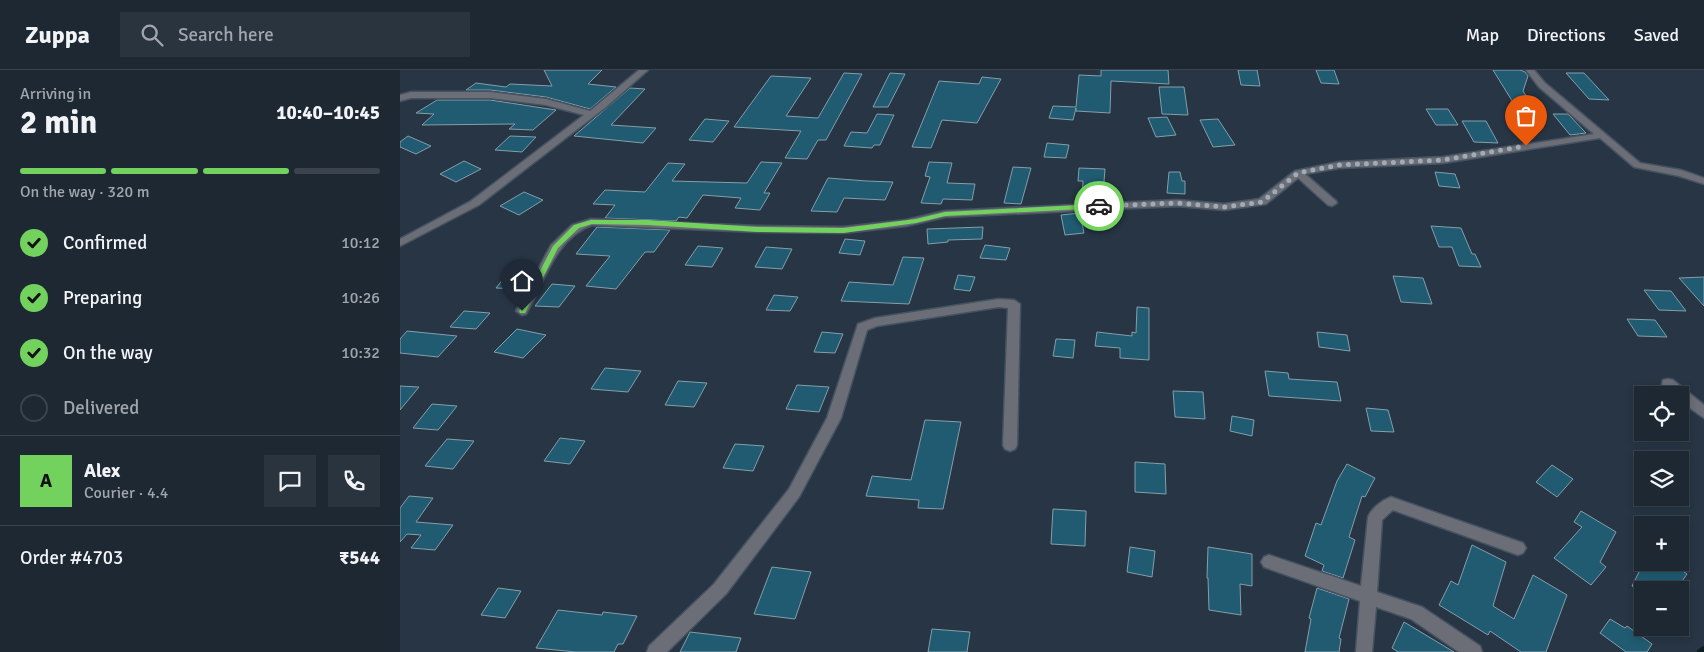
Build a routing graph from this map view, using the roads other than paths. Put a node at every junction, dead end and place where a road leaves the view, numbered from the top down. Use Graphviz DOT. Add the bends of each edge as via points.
graph roads {
  1 [pos="644,70"];
  2 [pos="1530,70"];
  3 [pos="400,98"];
  4 [pos="591,114"];
  5 [pos="1602,135"];
  6 [pos="1298,173"];
  7 [pos="1704,181"];
  8 [pos="1332,203"];
  9 [pos="400,243"];
  10 [pos="522,311"];
  11 [pos="1668,384"];
  12 [pos="1704,413"];
  13 [pos="1010,446"];
  14 [pos="1518,548"];
  15 [pos="1268,562"];
  16 [pos="1368,597"];
  17 [pos="655,652"];
  18 [pos="1364,652"];
  19 [pos="1474,652"];
  1 -- 4 [label="street"];
  2 -- 5 [label="street" via="1542,85"];
  3 -- 4 [label="street" via="411,95 490,95 546,102"];
  4 -- 9 [label="street" via="475,203"];
  5 -- 6 [label="street" via="1443,160 1339,165"];
  5 -- 7 [label="street" via="1637,164"];
  6 -- 8 [label="street"];
  6 -- 10 [label="street" via="1262,202 1224,207 1178,203 945,214 911,222 843,230 591,222 576,227 555,247"];
  11 -- 12 [label="street"];
  13 -- 17 [label="street" via="1014,304 999,303 885,320 862,327 834,418 794,493 720,589"];
  14 -- 16 [label="street" via="1390,503 1375,517"];
  15 -- 16 [label="street"];
  16 -- 18 [label="street"];
  16 -- 19 [label="street" via="1416,613"];
}
